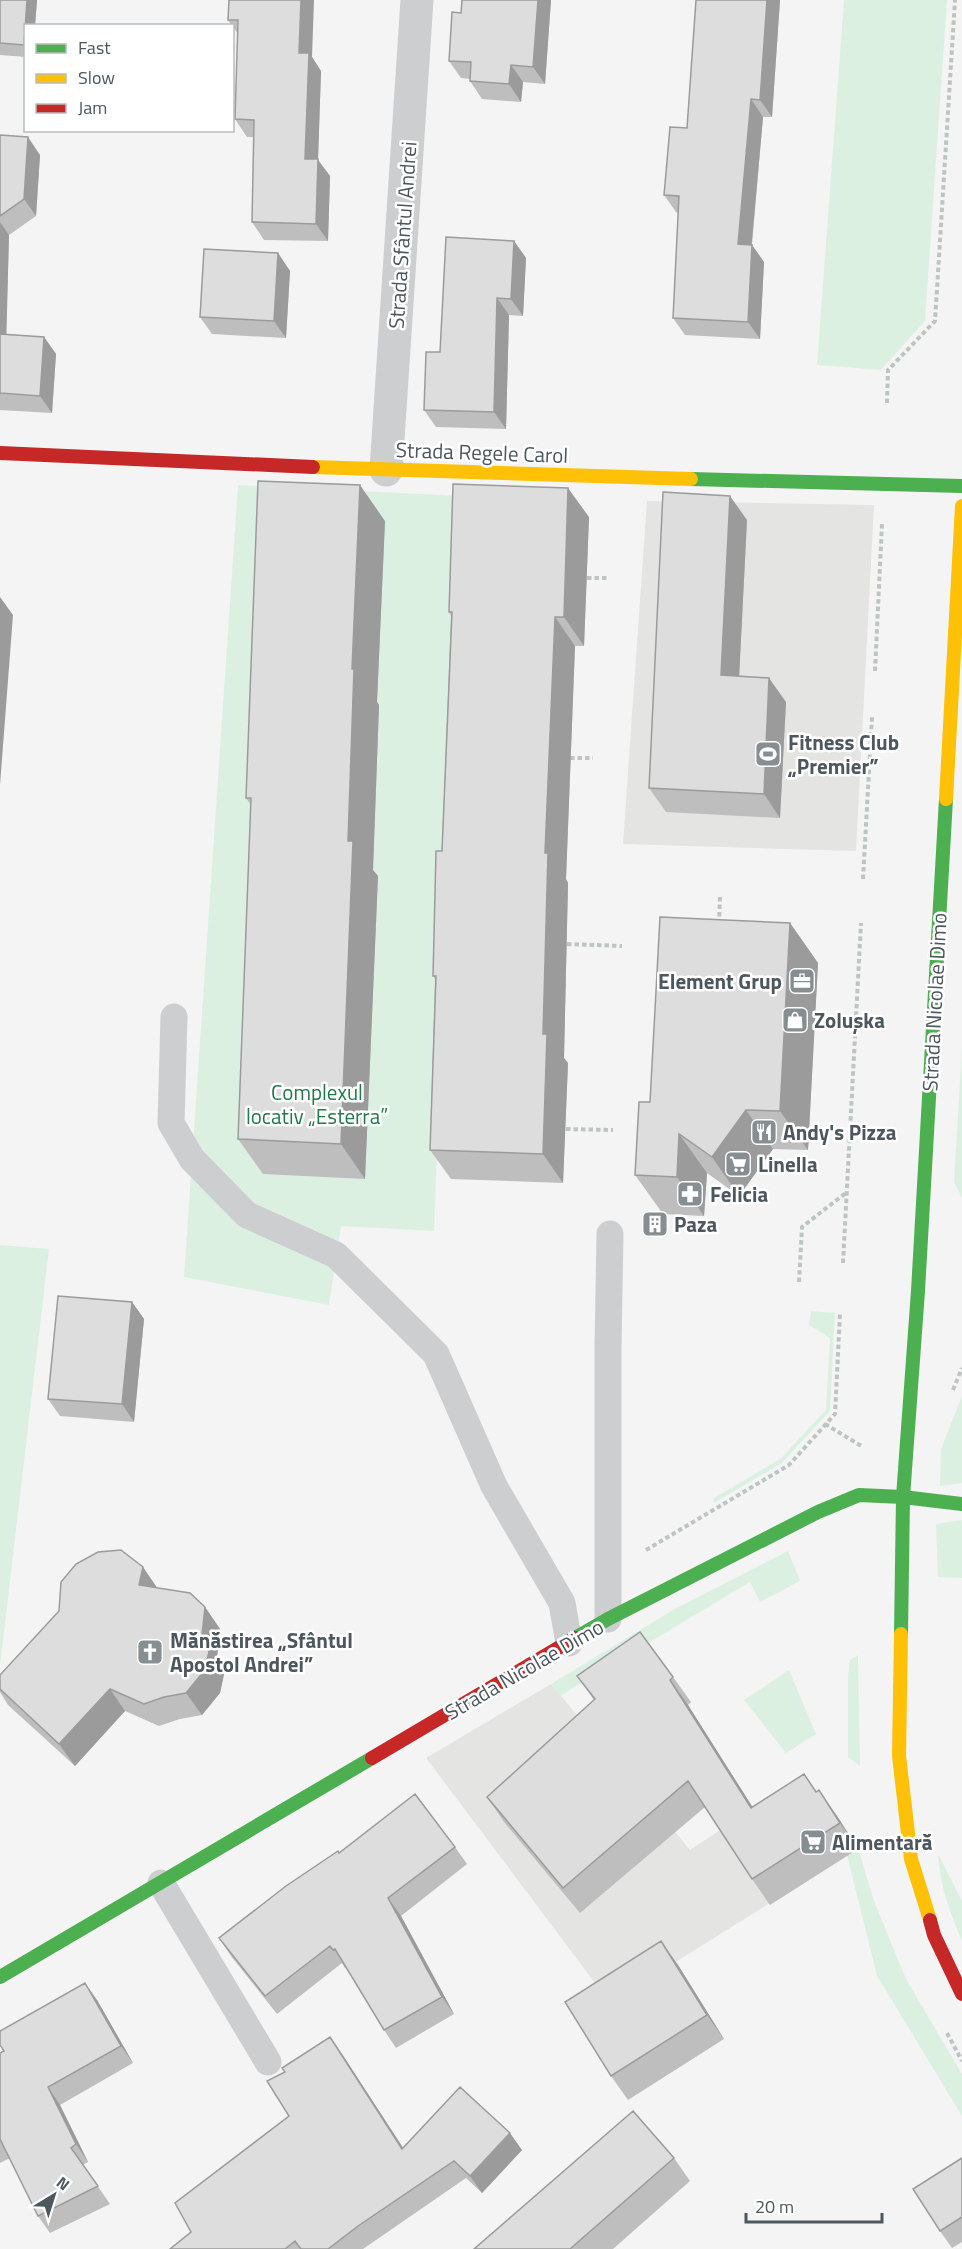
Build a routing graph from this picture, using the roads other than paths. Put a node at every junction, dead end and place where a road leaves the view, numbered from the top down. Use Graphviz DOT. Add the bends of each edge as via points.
graph roads {
  1 [pos="417,0"];
  2 [pos="0,453"];
  3 [pos="386,470"];
  4 [pos="962,486"];
  5 [pos="962,506"];
  6 [pos="174,1017"];
  7 [pos="610,1234"];
  8 [pos="903,1497"];
  9 [pos="962,1504"];
  10 [pos="608,1619"];
  11 [pos="569,1643"];
  12 [pos="161,1882"];
  13 [pos="0,1977"];
  14 [pos="962,1994"];
  15 [pos="268,2061"];
  1 -- 3 [label="street, Strada Sfântul Andrei"];
  2 -- 3 [label="street, Strada Regele Carol"];
  3 -- 4 [label="street, Strada Regele Carol"];
  5 -- 8 [label="street, Strada Nicolae Dimo"];
  6 -- 11 [label="lane" via="171,1123 192,1159 247,1215 336,1255 436,1354 494,1486 562,1603"];
  7 -- 10 [label="lane"];
  8 -- 9 [label="street"];
  8 -- 10 [label="street, Strada Nicolae Dimo" via="859,1495"];
  8 -- 14 [label="street, Strada Nicolae Dimo" via="898,1756 902,1798 914,1870 934,1935"];
  10 -- 11 [label="street, Strada Nicolae Dimo"];
  11 -- 12 [label="street, Strada Nicolae Dimo"];
  12 -- 13 [label="street, Strada Nicolae Dimo"];
  12 -- 15 [label="lane"];
}
